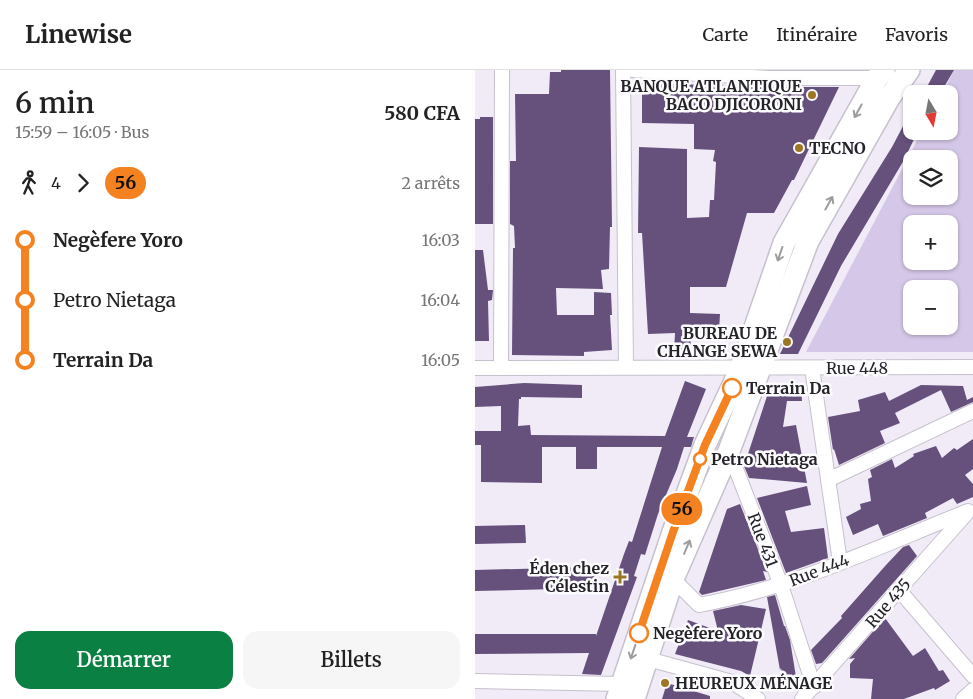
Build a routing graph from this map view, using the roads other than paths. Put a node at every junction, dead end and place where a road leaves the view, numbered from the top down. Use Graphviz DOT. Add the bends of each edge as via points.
graph roads {
  1 [pos="503,70"];
  2 [pos="623,70"];
  3 [pos="633,70"];
  4 [pos="909,70"];
  5 [pos="881,74"];
  6 [pos="626,367"];
  7 [pos="973,367"];
  8 [pos="475,368"];
  9 [pos="501,368"];
  10 [pos="750,368"];
  11 [pos="812,368"];
  12 [pos="973,411"];
  13 [pos="729,451"];
  14 [pos="828,480"];
  15 [pos="971,508"];
  16 [pos="840,562"];
  17 [pos="673,579"];
  18 [pos="781,585"];
  19 [pos="899,590"];
  20 [pos="648,659"];
  21 [pos="973,676"];
  22 [pos="475,681"];
  23 [pos="815,686"];
  24 [pos="973,690"];
  25 [pos="628,693"];
  26 [pos="758,699"];
  27 [pos="802,699"];
  28 [pos="963,699"];
  1 -- 9 [label="street"];
  2 -- 6 [label="street"];
  3 -- 5 [label="street" via="769,78"];
  10 -- 4 [label="main road, one-way" via="808,241 889,98"];
  5 -- 10 [label="main road, one-way" via="784,243"];
  6 -- 9 [label="street, Rue 448"];
  6 -- 10 [label="street, Rue 448"];
  7 -- 11 [label="street, Rue 448"];
  8 -- 9 [label="street, Rue 448"];
  10 -- 11 [label="street, Rue 448"];
  10 -- 13 [label="main road"];
  10 -- 25 [label="main road, one-way" via="705,445 673,532"];
  11 -- 14 [label="street"];
  12 -- 14 [label="street"];
  17 -- 13 [label="main road, one-way"];
  13 -- 18 [label="street, Rue 431"];
  14 -- 16 [label="street"];
  15 -- 16 [label="street, Rue 444"];
  15 -- 19 [label="street, Rue 435"];
  16 -- 18 [label="street, Rue 444"];
  17 -- 18 [label="street, Rue 444" via="699,605"];
  17 -- 20 [label="main road"];
  18 -- 23 [label="street, Rue 431"];
  19 -- 21 [label="street"];
  19 -- 23 [label="street, Rue 435"];
  20 -- 25 [label="main road"];
  20 -- 26 [label="street" via="732,682"];
  22 -- 25 [label="street"];
  23 -- 27 [label="street, Rue 435"];
  24 -- 28 [label="street"];
}
